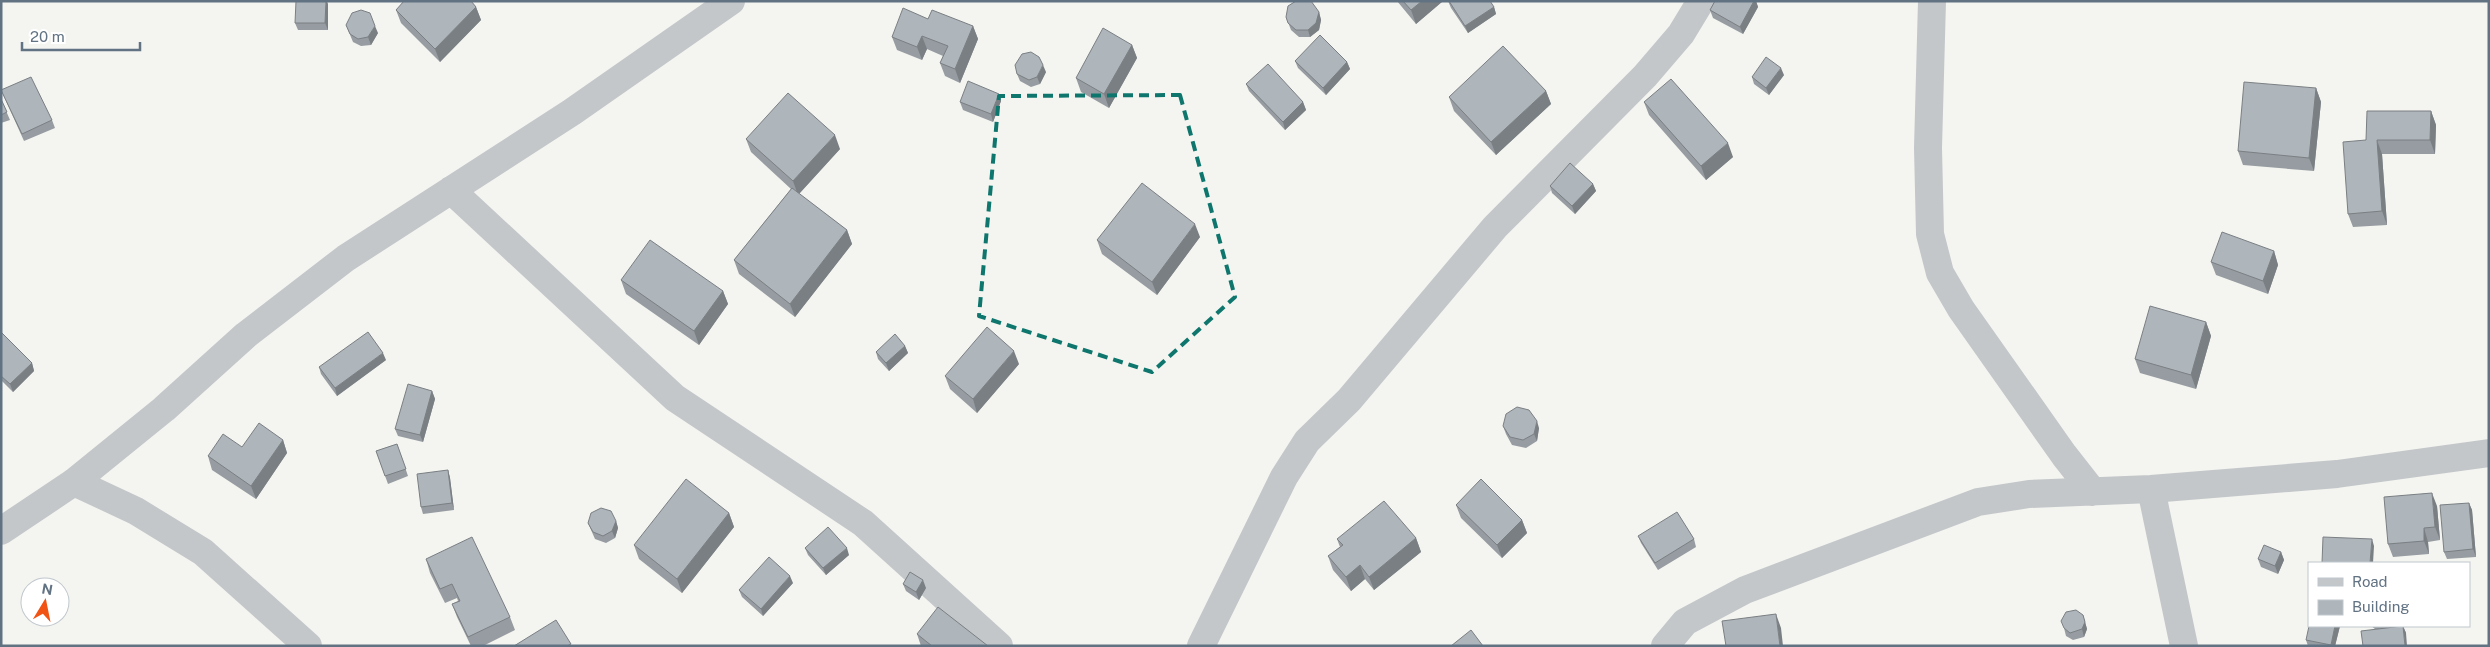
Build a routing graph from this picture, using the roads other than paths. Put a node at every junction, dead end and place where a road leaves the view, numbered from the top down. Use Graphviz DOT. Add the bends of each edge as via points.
graph roads {
  1 [pos="731,1"];
  2 [pos="1701,1"];
  3 [pos="1932,1"];
  4 [pos="451,190"];
  5 [pos="2489,453"];
  6 [pos="74,482"];
  7 [pos="2151,489"];
  8 [pos="2093,492"];
  9 [pos="1,531"];
  10 [pos="308,646"];
  11 [pos="999,646"];
  12 [pos="1201,646"];
  13 [pos="1665,646"];
  14 [pos="2184,646"];
  1 -- 4 [label="street" via="572,112"];
  2 -- 12 [label="street" via="1681,34 1645,76 1495,227 1349,400 1307,441 1284,477"];
  3 -- 8 [label="street" via="1928,148 1930,234 1940,273 1961,309"];
  4 -- 6 [label="street" via="346,258 246,335"];
  4 -- 11 [label="street" via="675,398 864,523"];
  5 -- 7 [label="street" via="2337,474"];
  6 -- 9 [label="street"];
  6 -- 10 [label="street" via="136,511 203,552"];
  7 -- 8 [label="street"];
  7 -- 14 [label="street"];
  8 -- 13 [label="street" via="2029,494 1978,502 1745,590 1685,622"];
}
